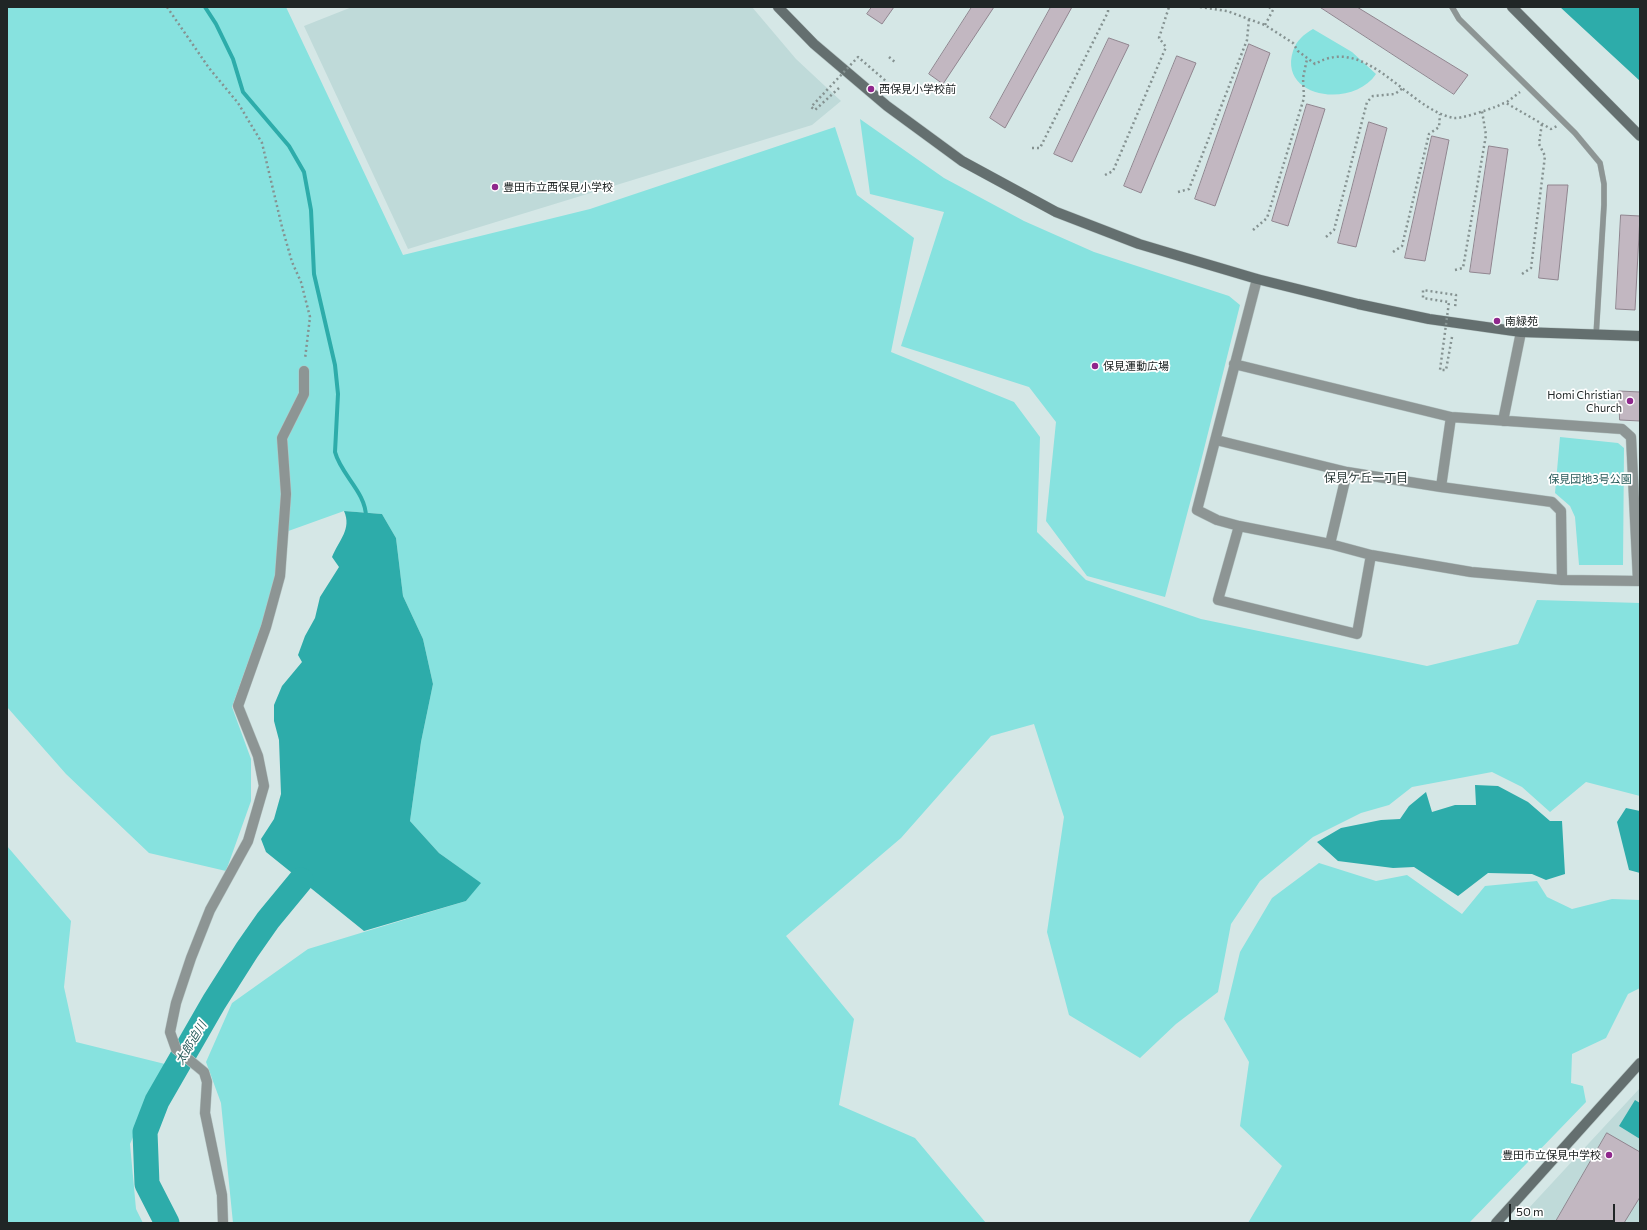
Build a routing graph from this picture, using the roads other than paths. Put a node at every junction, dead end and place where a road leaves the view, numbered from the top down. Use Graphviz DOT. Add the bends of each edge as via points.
graph roads {
  1 [pos="778,7"];
  2 [pos="1452,7"];
  3 [pos="1512,7"];
  4 [pos="1640,136"];
  5 [pos="1257,279"];
  6 [pos="1521,332"];
  7 [pos="1596,336"];
  8 [pos="1640,336"];
  9 [pos="1234,364"];
  10 [pos="304,371"];
  11 [pos="1451,417"];
  12 [pos="1503,421"];
  13 [pos="1216,440"];
  14 [pos="1347,472"];
  15 [pos="1441,488"];
  16 [pos="1239,526"];
  17 [pos="1330,544"];
  18 [pos="1371,555"];
  19 [pos="1562,580"];
  20 [pos="1639,581"];
  21 [pos="1640,1064"];
  22 [pos="223,1223"];
  23 [pos="1496,1223"];
  1 -- 5 [label="street" via="814,44 887,106 962,161 1056,212 1139,244"];
  2 -- 7 [label="lane" via="1459,19 1575,133 1600,163 1604,205"];
  3 -- 4 [label="street"];
  5 -- 6 [label="street" via="1429,319"];
  5 -- 9 [label="street"];
  6 -- 7 [label="street"];
  6 -- 12 [label="street"];
  7 -- 8 [label="street"];
  9 -- 11 [label="street"];
  9 -- 13 [label="street"];
  10 -- 22 [label="street" via="304,394 282,438 286,494 280,576 266,626 238,706 258,756 264,786 248,841 210,910 176,1003 170,1032 176,1050 204,1072 207,1082 205,1113 222,1195"];
  11 -- 12 [label="street"];
  11 -- 15 [label="street"];
  12 -- 20 [label="street" via="1622,429 1631,437"];
  13 -- 14 [label="street"];
  13 -- 16 [label="street" via="1197,510 1217,520"];
  14 -- 15 [label="street"];
  14 -- 17 [label="street"];
  15 -- 19 [label="street" via="1552,502 1561,511"];
  16 -- 17 [label="street"];
  16 -- 18 [label="street" via="1218,600 1357,634"];
  17 -- 18 [label="street"];
  18 -- 19 [label="street" via="1471,572"];
  19 -- 20 [label="street"];
  21 -- 23 [label="street"];
}
